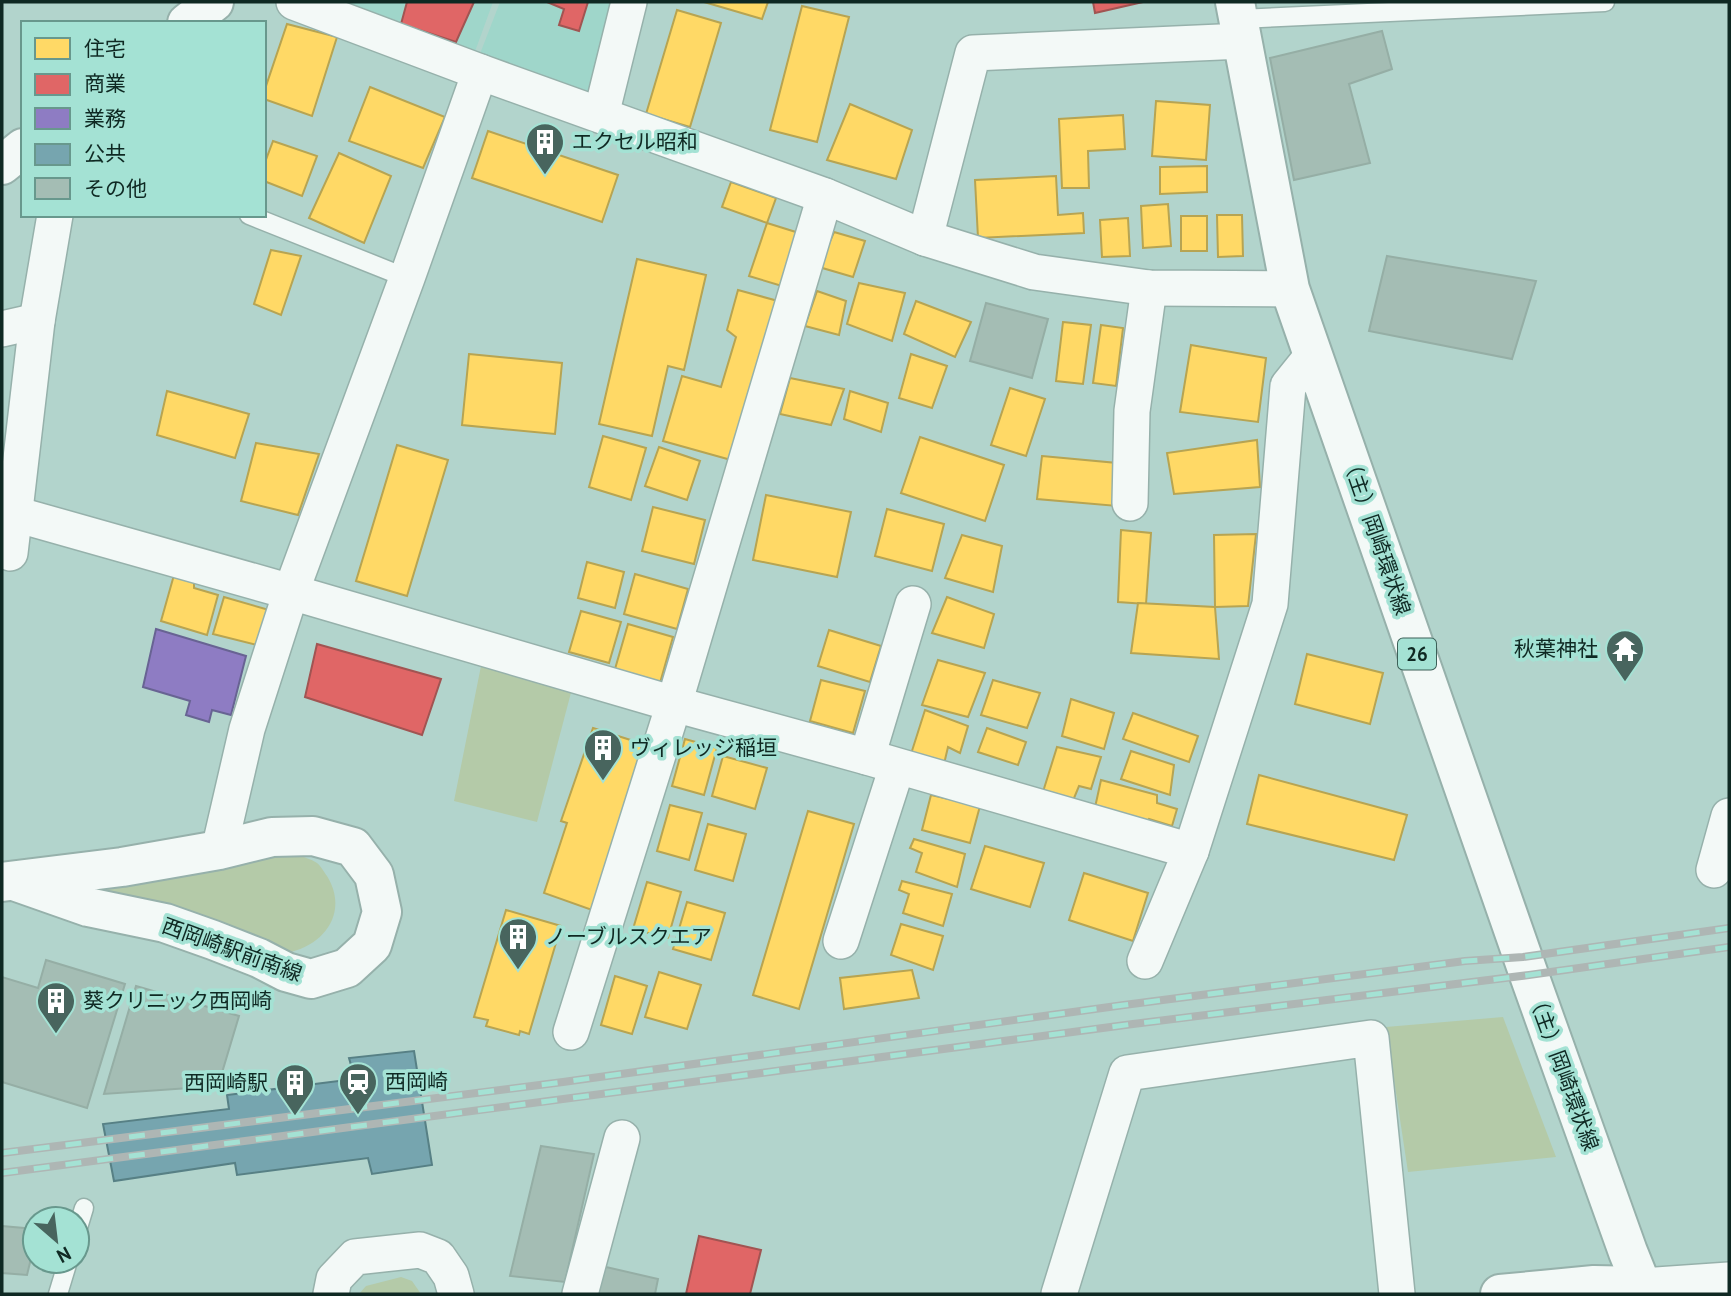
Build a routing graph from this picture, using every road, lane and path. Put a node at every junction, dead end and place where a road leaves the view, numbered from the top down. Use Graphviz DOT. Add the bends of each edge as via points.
graph roads {
  1 [pos="214,2"];
  2 [pos="295,2"];
  3 [pos="629,2"];
  4 [pos="1605,2"];
  5 [pos="1239,20"];
  6 [pos="190,21"];
  7 [pos="480,72"];
  8 [pos="601,116"];
  9 [pos="21,151"];
  10 [pos="2,165"];
  11 [pos="825,196"];
  12 [pos="55,217"];
  13 [pos="254,217"];
  14 [pos="925,237"];
  15 [pos="407,278"];
  16 [pos="1149,288"];
  17 [pos="1290,289"];
  18 [pos="37,321"];
  19 [pos="2,329"];
  20 [pos="1313,355"];
  21 [pos="1130,502"];
  22 [pos="15,514"];
  23 [pos="10,553"];
  24 [pos="291,592"];
  25 [pos="913,604"];
  26 [pos="674,704"];
  27 [pos="882,762"];
  28 [pos="1729,816"];
  29 [pos="219,849"];
  30 [pos="1191,850"];
  31 [pos="1714,870"];
  32 [pos="8,881"];
  33 [pos="841,941"];
  34 [pos="1145,961"];
  35 [pos="572,1032"];
  36 [pos="622,1138"];
  37 [pos="64,1275"];
  38 [pos="1729,1280"];
  39 [pos="1594,1289"];
  40 [pos="1644,1290"];
  41 [pos="58,1294"];
  42 [pos="331,1294"];
  43 [pos="456,1294"];
  44 [pos="580,1294"];
  45 [pos="1059,1294"];
  46 [pos="1397,1294"];
  47 [pos="1500,1294"];
  1 -- 6 [label="main road"];
  2 -- 7 [label="street"];
  3 -- 8 [label="street"];
  4 -- 5 [label="lane"];
  5 -- 14 [label="street" via="973,53"];
  5 -- 17 [label="main road, （主）岡崎環状線 / 26"];
  7 -- 8 [label="street"];
  7 -- 15 [label="street"];
  8 -- 11 [label="street"];
  9 -- 10 [label="main road"];
  11 -- 14 [label="street"];
  11 -- 26 [label="street"];
  12 -- 18 [label="street"];
  13 -- 15 [label="lane"];
  14 -- 16 [label="street" via="1034,272"];
  15 -- 24 [label="street"];
  16 -- 17 [label="street"];
  16 -- 21 [label="street" via="1132,411"];
  17 -- 20 [label="main road, （主）岡崎環状線 / 26"];
  18 -- 19 [label="street"];
  18 -- 22 [label="street"];
  20 -- 30 [label="street" via="1288,386 1270,604"];
  20 -- 40 [label="main road, （主）岡崎環状線 / 26"];
  22 -- 23 [label="street"];
  22 -- 24 [label="street"];
  24 -- 26 [label="street"];
  24 -- 29 [label="street" via="247,729"];
  25 -- 27 [label="street"];
  26 -- 27 [label="street"];
  26 -- 35 [label="street"];
  27 -- 30 [label="street"];
  27 -- 33 [label="street"];
  28 -- 31 [label="street"];
  29 -- 32 [label="main road, 西岡崎駅前南線"];
  29 -- 32 [label="main road, 西岡崎駅前南線" via="272,837 313,836 354,848 374,875 382,912 372,945 348,968 311,979 165,923 88,907"];
  30 -- 34 [label="street"];
  36 -- 44 [label="street"];
  37 -- 41 [label="lane"];
  38 -- 40 [label="street"];
  39 -- 40 [label="main road"];
  39 -- 47 [label="main road"];
  42 -- 43 [label="street" via="334,1279 355,1257 420,1250 438,1257"];
  45 -- 46 [label="street" via="1127,1073 1371,1038"];
}
